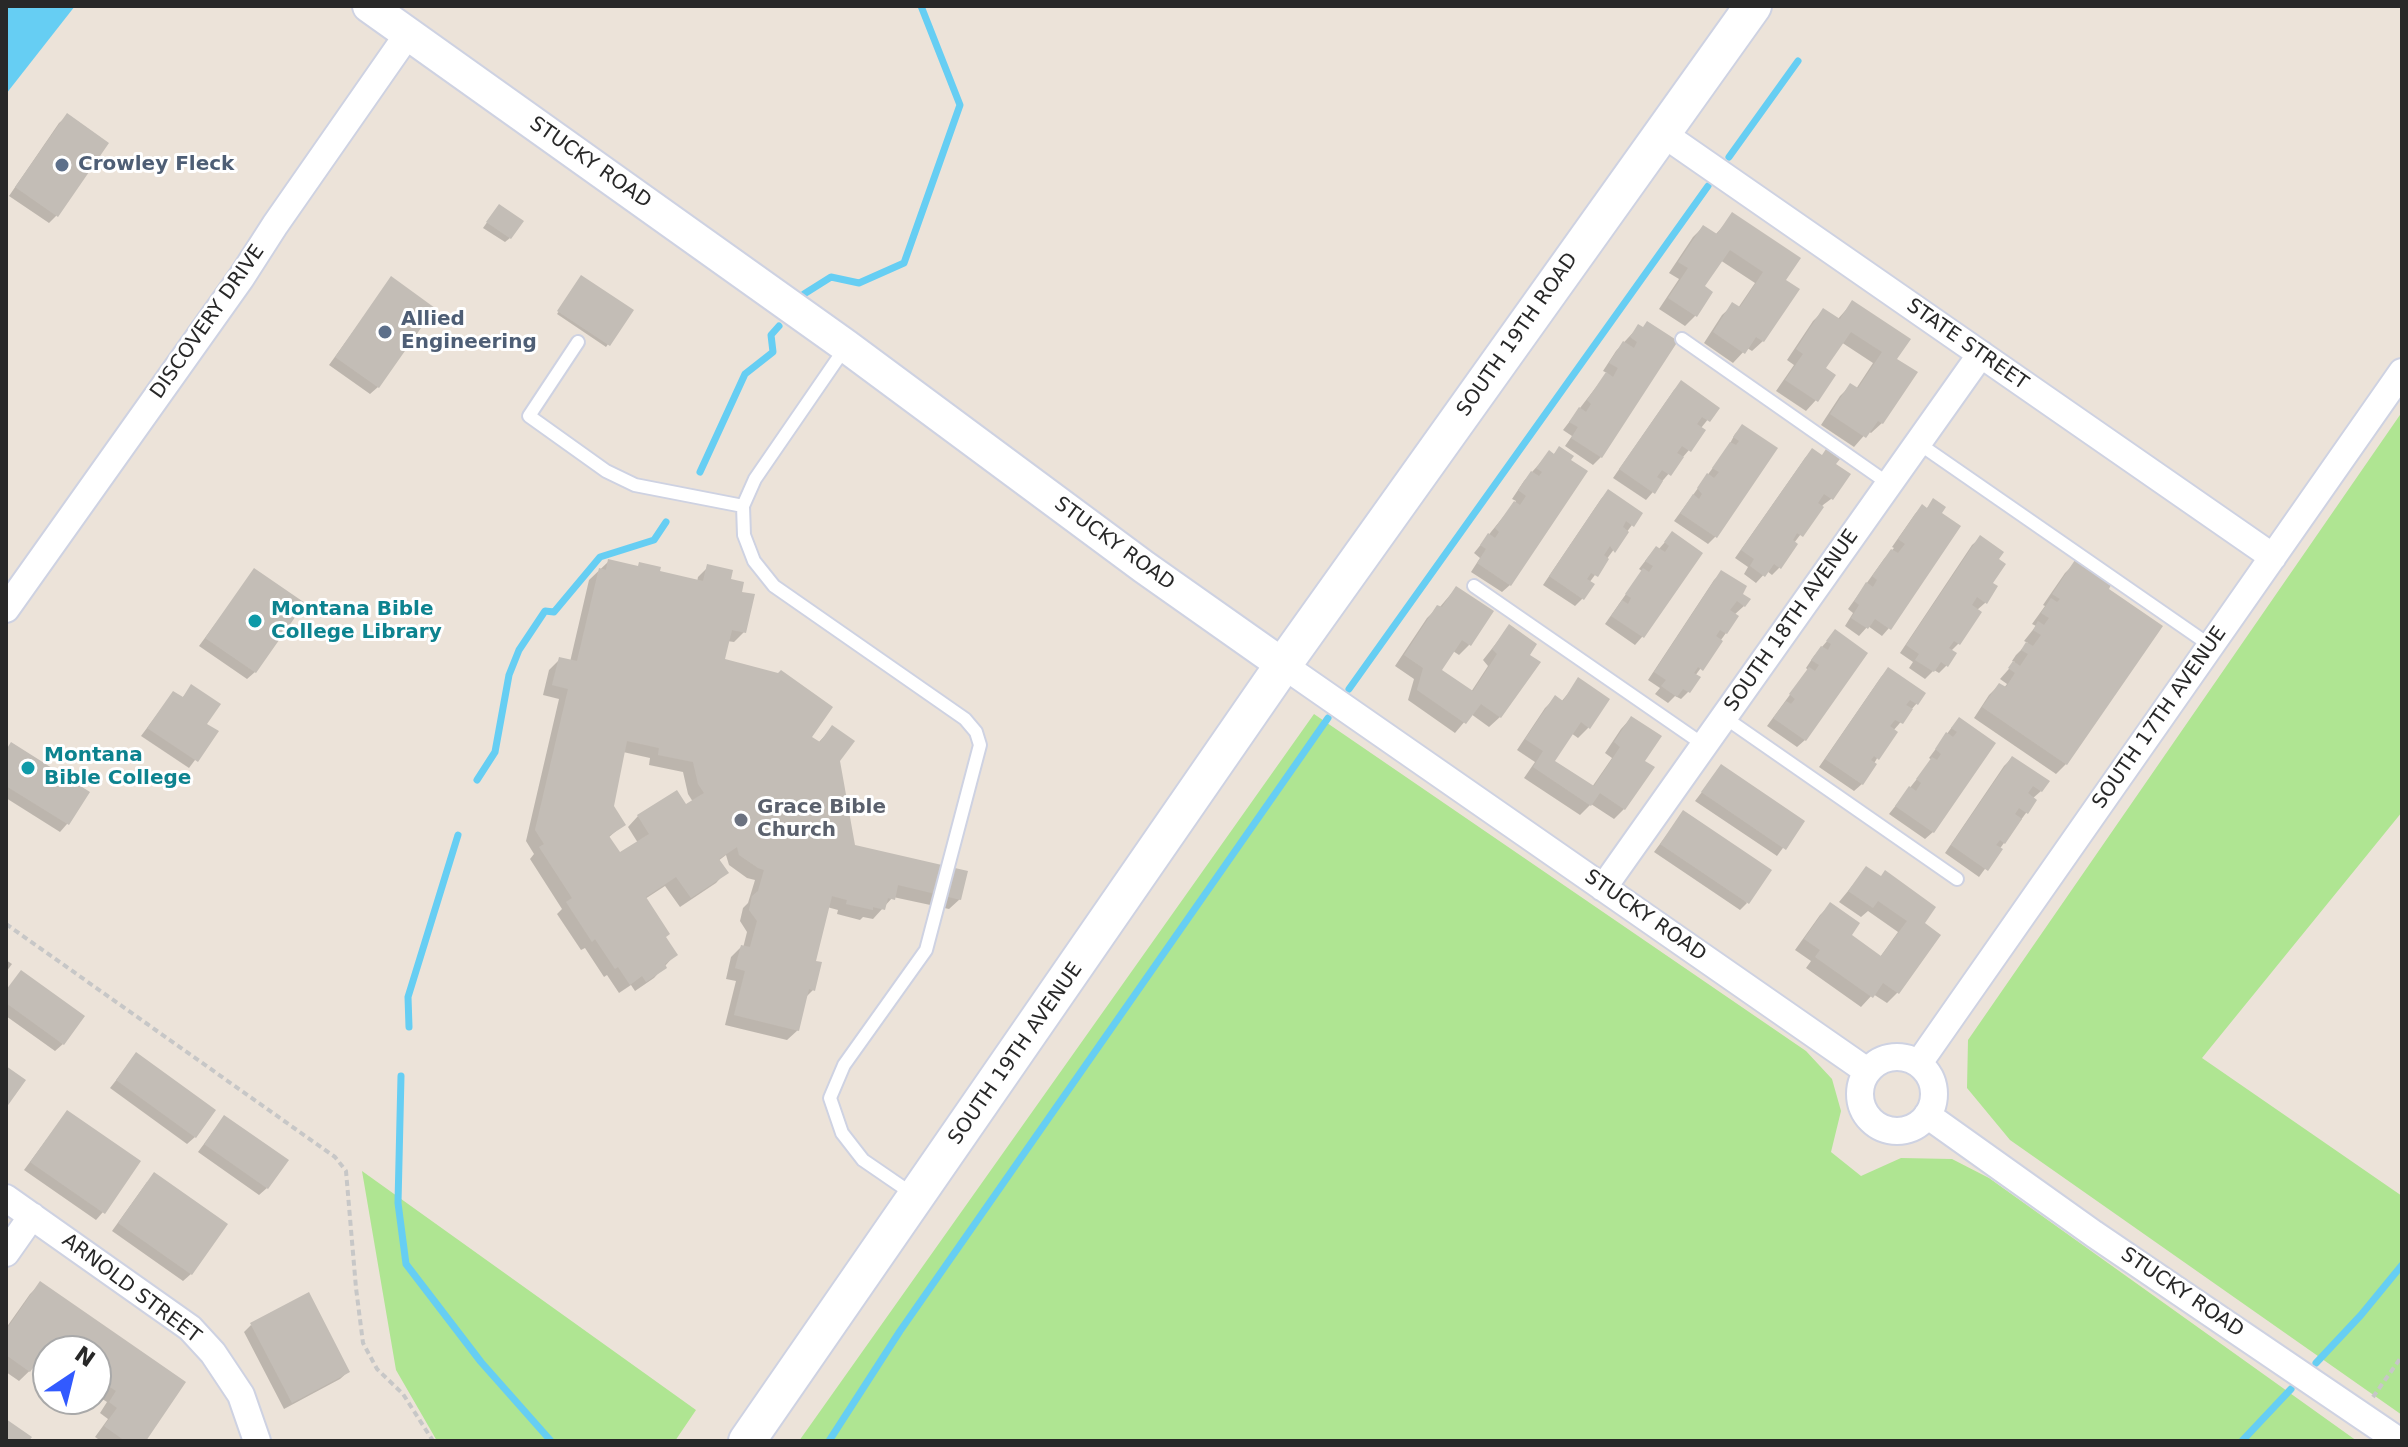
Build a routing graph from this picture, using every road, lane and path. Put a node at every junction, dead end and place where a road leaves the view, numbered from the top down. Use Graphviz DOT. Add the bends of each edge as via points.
graph roads {
  1 [pos="369,6"];
  2 [pos="1753,6"];
  3 [pos="408,34"];
  4 [pos="1662,133"];
  5 [pos="1682,339"];
  6 [pos="578,342"];
  7 [pos="846,346"];
  8 [pos="1981,354"];
  9 [pos="2402,372"];
  10 [pos="1918,443"];
  11 [pos="1889,484"];
  12 [pos="743,506"];
  13 [pos="2273,557"];
  14 [pos="1474,586"];
  15 [pos="6,609"];
  16 [pos="2211,646"];
  17 [pos="1283,665"];
  18 [pos="1724,717"];
  19 [pos="1704,745"];
  20 [pos="1957,879"];
  21 [pos="1603,888"];
  22 [pos="6,924"];
  23 [pos="1919,1063"];
  24 [pos="1867,1071"];
  25 [pos="1927,1115"];
  26 [pos="6,1198"];
  27 [pos="917,1198"];
  28 [pos="32,1216"];
  29 [pos="6,1253"];
  30 [pos="2402,1356"];
  31 [pos="2360,1415"];
  32 [pos="257,1441"];
  33 [pos="433,1441"];
  34 [pos="747,1441"];
  35 [pos="2399,1441"];
  1 -- 3 [label="street, STUCKY ROAD"];
  2 -- 4 [label="main road, SOUTH 19TH ROAD"];
  3 -- 7 [label="street, STUCKY ROAD"];
  3 -- 15 [label="street, DISCOVERY DRIVE"];
  4 -- 8 [label="street, STATE STREET"];
  4 -- 17 [label="main road, SOUTH 19TH ROAD"];
  5 -- 11 [label="lane"];
  6 -- 12 [label="lane" via="529,416 606,471 635,485"];
  7 -- 12 [label="lane" via="755,479"];
  7 -- 17 [label="street, STUCKY ROAD"];
  8 -- 10 [label="street, SOUTH 18TH AVENUE"];
  8 -- 13 [label="street, STATE STREET"];
  9 -- 13 [label="street, SOUTH 17TH AVENUE"];
  10 -- 11 [label="street, SOUTH 18TH AVENUE"];
  10 -- 16 [label="lane"];
  11 -- 18 [label="street, SOUTH 18TH AVENUE"];
  12 -- 27 [label="lane" via="744,535 754,561 774,586 965,719 980,745 926,950 844,1065 830,1098 842,1133 863,1160"];
  13 -- 16 [label="street, SOUTH 17TH AVENUE"];
  14 -- 19 [label="lane"];
  16 -- 23 [label="street, SOUTH 17TH AVENUE"];
  17 -- 21 [label="street, STUCKY ROAD"];
  17 -- 27 [label="main road, SOUTH 19TH AVENUE"];
  18 -- 19 [label="street, SOUTH 18TH AVENUE"];
  18 -- 20 [label="lane"];
  19 -- 21 [label="street, SOUTH 18TH AVENUE"];
  21 -- 24 [label="street, STUCKY ROAD"];
  22 -- 33 [label="path" via="335,1157 346,1171 363,1343"];
  23 -- 24 [label="street" via="1889,1058"];
  23 -- 25 [label="street" via="1933,1086"];
  24 -- 25 [label="street" via="1860,1096 1870,1119 1880,1127 1905,1130"];
  25 -- 31 [label="street, STUCKY ROAD"];
  26 -- 28 [label="street, ARNOLD STREET"];
  27 -- 34 [label="main road, SOUTH 19TH AVENUE"];
  28 -- 29 [label="street"];
  28 -- 32 [label="street, ARNOLD STREET" via="190,1328 241,1395"];
  30 -- 31 [label="path"];
  31 -- 35 [label="street, STUCKY ROAD"];
}
